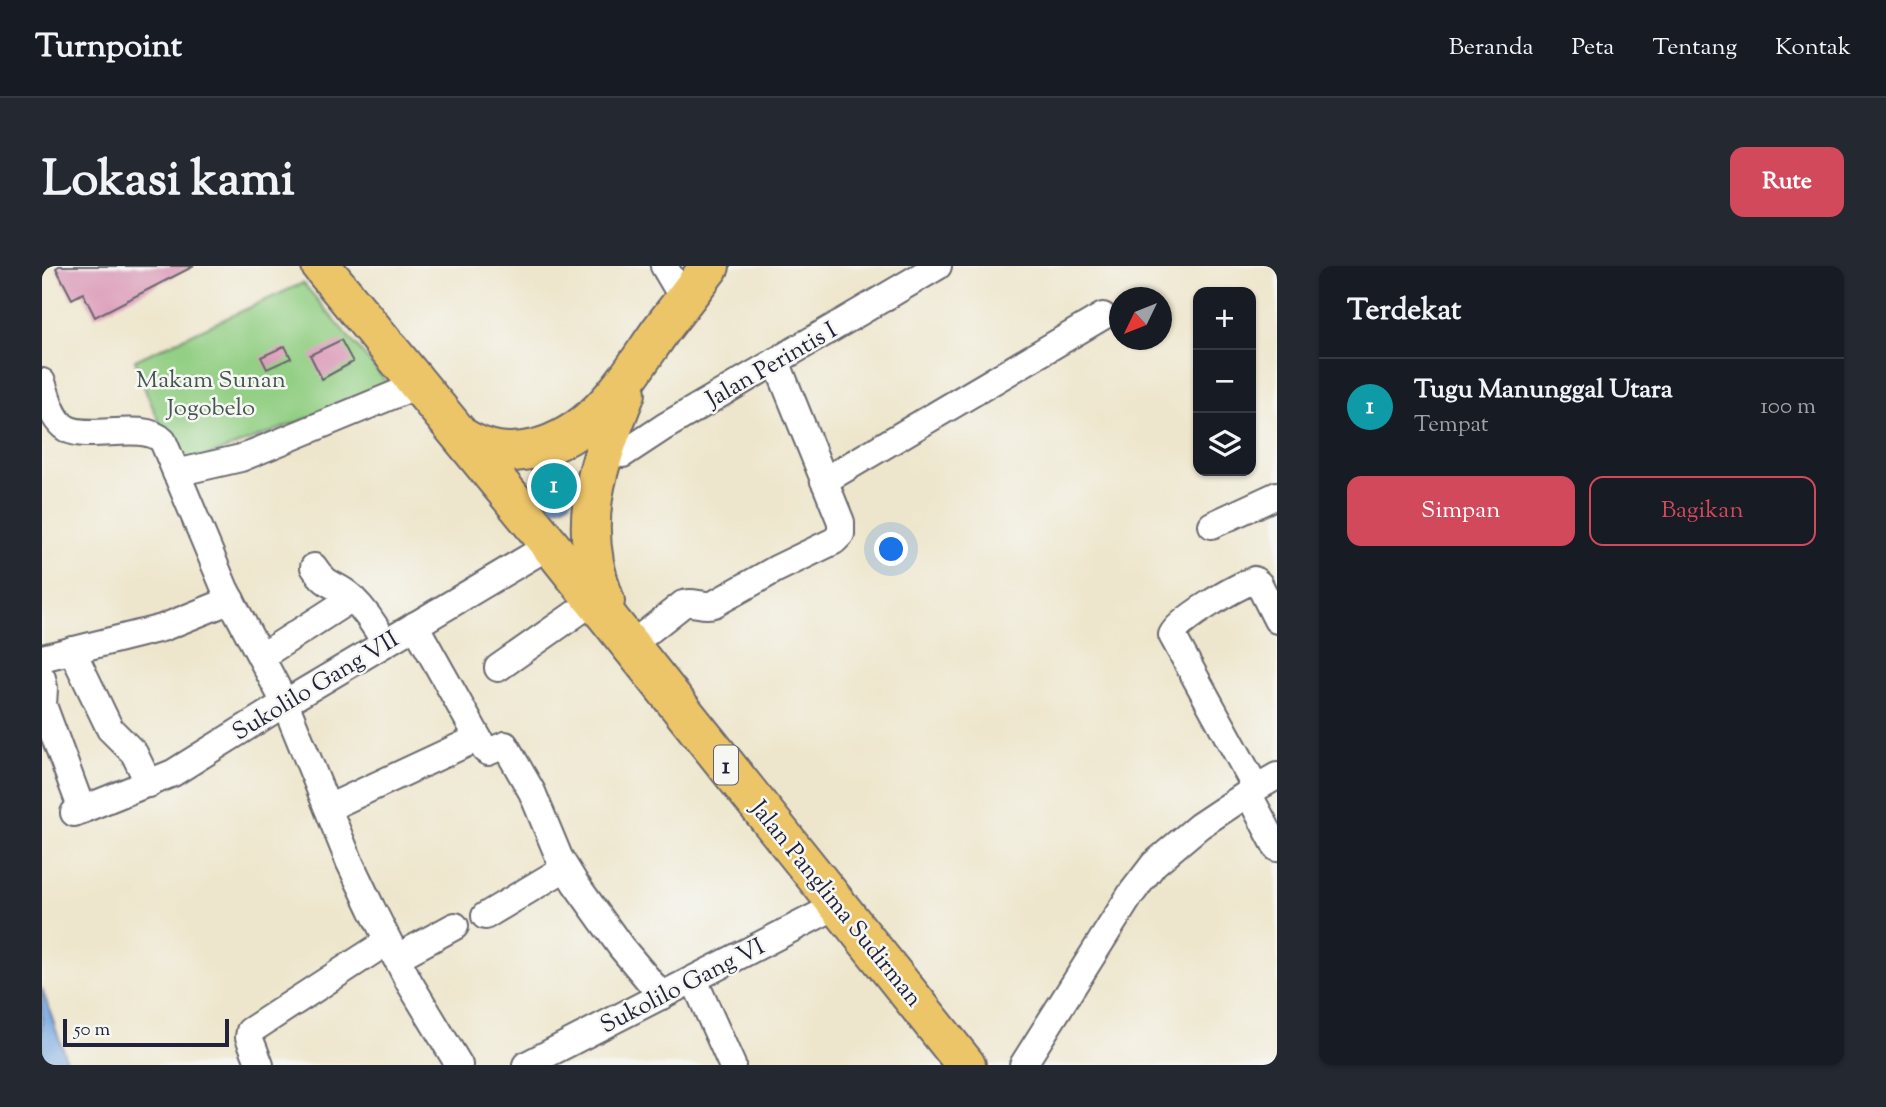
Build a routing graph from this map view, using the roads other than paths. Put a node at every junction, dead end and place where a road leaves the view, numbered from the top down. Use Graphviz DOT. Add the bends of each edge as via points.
graph roads {
  1 [pos="321,266"];
  2 [pos="664,266"];
  3 [pos="710,266"];
  4 [pos="938,266"];
  5 [pos="684,300"];
  6 [pos="1104,316"];
  7 [pos="776,361"];
  8 [pos="634,371"];
  9 [pos="42,382"];
  10 [pos="418,384"];
  11 [pos="463,438"];
  12 [pos="605,447"];
  13 [pos="176,473"];
  14 [pos="824,481"];
  15 [pos="1277,495"];
  16 [pos="1212,525"];
  17 [pos="550,545"];
  18 [pos="314,567"];
  19 [pos="352,598"];
  20 [pos="231,600"];
  21 [pos="1277,620"];
  22 [pos="613,623"];
  23 [pos="415,625"];
  24 [pos="385,643"];
  25 [pos="72,650"];
  26 [pos="262,656"];
  27 [pos="42,658"];
  28 [pos="498,668"];
  29 [pos="42,678"];
  30 [pos="285,703"];
  31 [pos="478,738"];
  32 [pos="149,784"];
  33 [pos="1260,785"];
  34 [pos="328,808"];
  35 [pos="1277,848"];
  36 [pos="565,868"];
  37 [pos="838,905"];
  38 [pos="485,916"];
  39 [pos="456,926"];
  40 [pos="392,949"];
  41 [pos="694,980"];
  42 [pos="662,996"];
  43 [pos="260,1065"];
  44 [pos="459,1065"];
  45 [pos="526,1065"];
  46 [pos="732,1065"];
  47 [pos="965,1065"];
  48 [pos="1023,1065"];
  1 -- 10 [label="highway, Jalan Panglima Sudirman"];
  2 -- 5 [label="street"];
  3 -- 5 [label="highway"];
  4 -- 7 [label="street, Jalan Perintis I"];
  5 -- 8 [label="highway"];
  6 -- 14 [label="street"];
  7 -- 12 [label="street, Jalan Perintis I" via="626,452 619,454"];
  7 -- 14 [label="street"];
  8 -- 11 [label="highway" via="587,422 549,444 507,453"];
  8 -- 12 [label="highway"];
  9 -- 13 [label="street" via="65,428 155,435 163,441"];
  10 -- 11 [label="highway, Jalan Panglima Sudirman"];
  10 -- 13 [label="street" via="241,458"];
  11 -- 17 [label="highway, Jalan Panglima Sudirman"];
  12 -- 22 [label="highway" via="589,536 594,572"];
  13 -- 20 [label="street"];
  14 -- 22 [label="street" via="841,522 838,538 714,604 688,603"];
  15 -- 16 [label="street"];
  17 -- 22 [label="highway, Jalan Panglima Sudirman"];
  17 -- 23 [label="street, Sukolilo Gang VII"];
  18 -- 19 [label="street" via="324,581"];
  19 -- 24 [label="street"];
  19 -- 26 [label="street"];
  20 -- 25 [label="street" via="162,628"];
  20 -- 26 [label="street"];
  21 -- 33 [label="street" via="1254,580 1210,604 1172,635"];
  22 -- 28 [label="street"];
  22 -- 37 [label="highway, Jalan Panglima Sudirman / 1"];
  23 -- 24 [label="street, Sukolilo Gang VII"];
  23 -- 31 [label="street"];
  24 -- 30 [label="street, Sukolilo Gang VII"];
  25 -- 27 [label="street"];
  25 -- 32 [label="street" via="110,729 134,753"];
  26 -- 30 [label="street"];
  29 -- 32 [label="street, Sukolilo Gang VII" via="43,705 78,812"];
  30 -- 32 [label="street, Sukolilo Gang VII"];
  30 -- 34 [label="street"];
  31 -- 34 [label="street"];
  31 -- 36 [label="street" via="487,752 506,746"];
  33 -- 35 [label="street"];
  33 -- 48 [label="street" via="1179,842 1143,877"];
  34 -- 40 [label="street"];
  36 -- 38 [label="street"];
  36 -- 42 [label="street"];
  37 -- 41 [label="street, Sukolilo Gang VI"];
  37 -- 47 [label="highway, Jalan Panglima Sudirman / 1"];
  39 -- 40 [label="street"];
  40 -- 43 [label="street" via="250,1031"];
  40 -- 44 [label="street"];
  41 -- 42 [label="street, Sukolilo Gang VI"];
  41 -- 46 [label="street"];
  42 -- 45 [label="street, Sukolilo Gang VI"];
}
